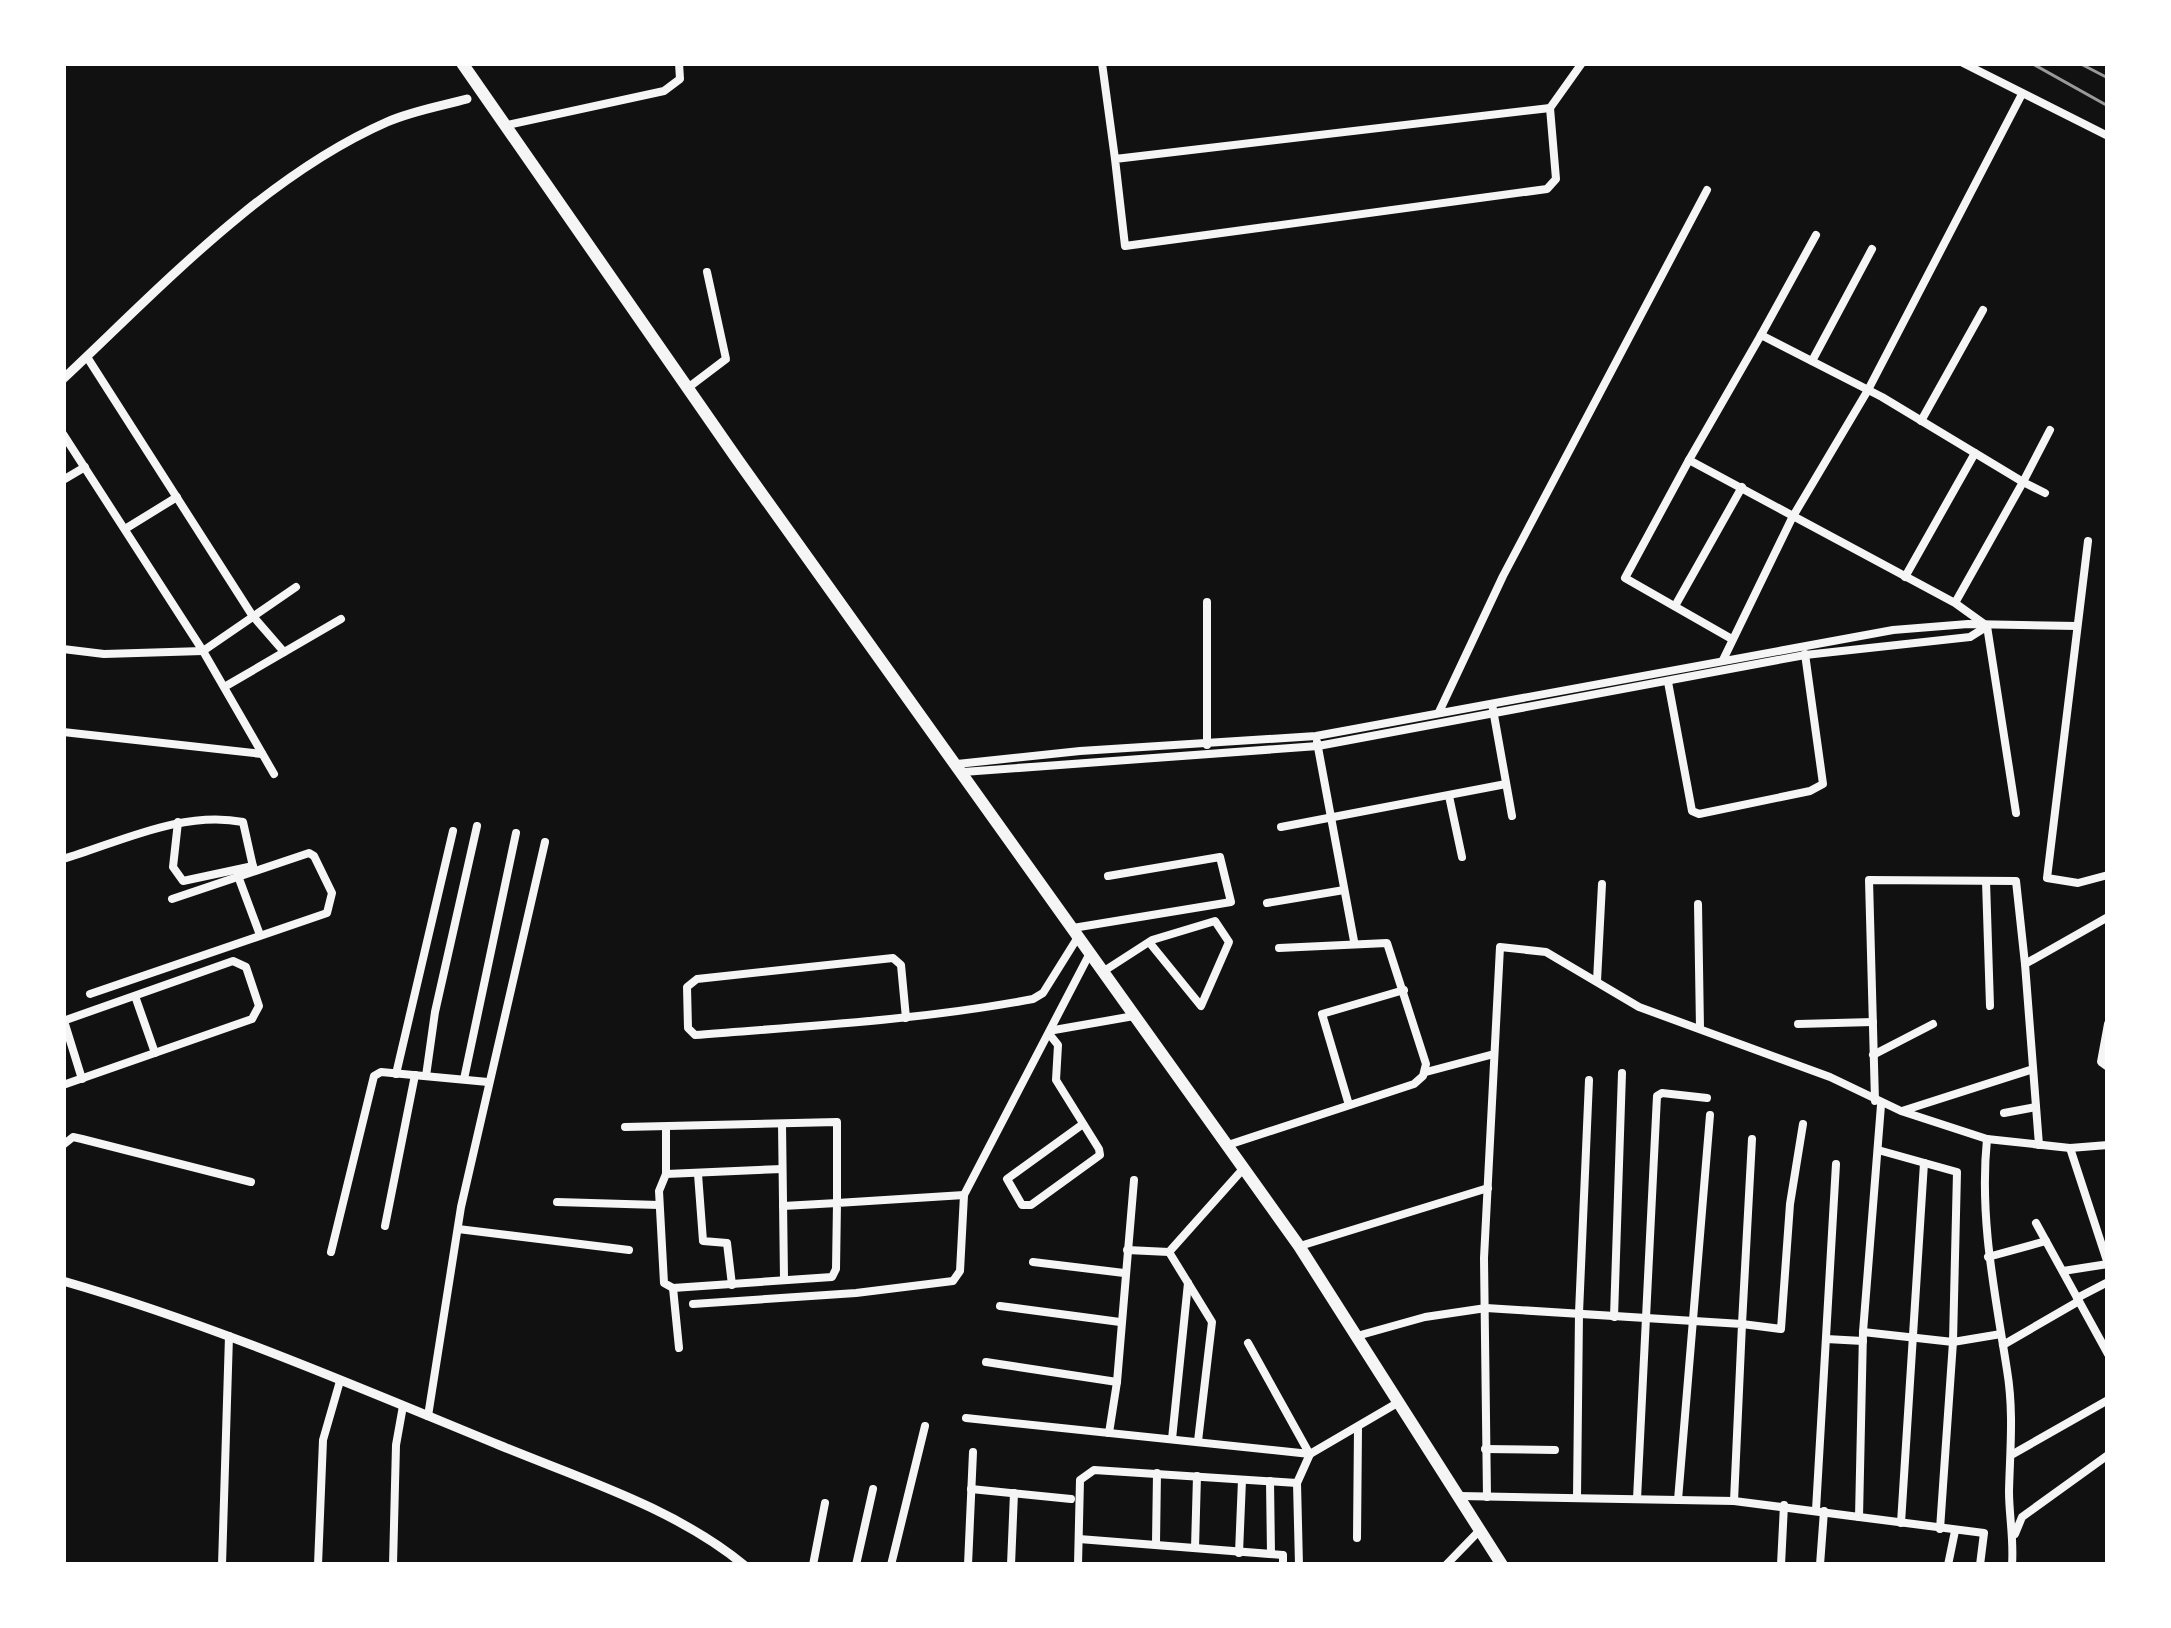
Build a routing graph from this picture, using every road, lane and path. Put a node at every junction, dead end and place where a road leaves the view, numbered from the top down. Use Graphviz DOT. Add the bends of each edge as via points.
graph roads {
  1 [pos="462,63"];
  2 [pos="679,63"];
  3 [pos="1102,63"];
  4 [pos="1582,63"];
  5 [pos="1963,63"];
  6 [pos="2022,94"];
  7 [pos="467,99"];
  8 [pos="1550,108"];
  9 [pos="506,125"];
  10 [pos="2108,136"];
  11 [pos="1115,159"];
  12 [pos="1707,190"];
  13 [pos="1816,235"];
  14 [pos="1872,249"];
  15 [pos="707,272"];
  16 [pos="1983,310"];
  17 [pos="1761,334"];
  18 [pos="87,357"];
  19 [pos="63,360"];
  20 [pos="1813,361"];
  21 [pos="73,370"];
  22 [pos="63,379"];
  23 [pos="688,388"];
  24 [pos="1868,390"];
  25 [pos="1921,421"];
  26 [pos="2050,430"];
  27 [pos="63,434"];
  28 [pos="1975,453"];
  29 [pos="1689,460"];
  30 [pos="85,466"];
  31 [pos="63,480"];
  32 [pos="2023,482"];
  33 [pos="1742,488"];
  34 [pos="2044,493"];
  35 [pos="177,497"];
  36 [pos="1792,518"];
  37 [pos="125,529"];
  38 [pos="2088,541"];
  39 [pos="1905,577"];
  40 [pos="296,587"];
  41 [pos="1207,602"];
  42 [pos="1955,603"];
  43 [pos="1675,606"];
  44 [pos="252,615"];
  45 [pos="341,619"];
  46 [pos="1987,626"];
  47 [pos="2077,626"];
  48 [pos="1730,638"];
  49 [pos="63,650"];
  50 [pos="203,651"];
  51 [pos="1804,651"];
  52 [pos="284,652"];
  53 [pos="1723,661"];
  54 [pos="1718,672"];
  55 [pos="1667,678"];
  56 [pos="226,686"];
  57 [pos="1492,704"];
  58 [pos="1438,713"];
  59 [pos="1493,715"];
  60 [pos="1432,725"];
  61 [pos="63,732"];
  62 [pos="1317,741"];
  63 [pos="1207,747"];
  64 [pos="263,754"];
  65 [pos="960,768"];
  66 [pos="274,774"];
  67 [pos="1506,784"];
  68 [pos="1449,796"];
  69 [pos="2016,813"];
  70 [pos="1512,816"];
  71 [pos="1331,820"];
  72 [pos="178,823"];
  73 [pos="477,826"];
  74 [pos="1281,827"];
  75 [pos="453,831"];
  76 [pos="516,833"];
  77 [pos="545,842"];
  78 [pos="1462,857"];
  79 [pos="63,859"];
  80 [pos="253,869"];
  81 [pos="2108,875"];
  82 [pos="238,876"];
  83 [pos="1108,876"];
  84 [pos="1986,881"];
  85 [pos="1602,884"];
  86 [pos="1344,890"];
  87 [pos="172,899"];
  88 [pos="1268,903"];
  89 [pos="1698,904"];
  90 [pos="2108,917"];
  91 [pos="1076,932"];
  92 [pos="260,934"];
  93 [pos="1354,941"];
  94 [pos="1149,942"];
  95 [pos="1279,948"];
  96 [pos="1091,953"];
  97 [pos="2025,964"];
  98 [pos="1104,971"];
  99 [pos="1597,982"];
  100 [pos="1404,990"];
  101 [pos="90,994"];
  102 [pos="135,996"];
  103 [pos="1990,1006"];
  104 [pos="1136,1016"];
  105 [pos="906,1018"];
  106 [pos="64,1021"];
  107 [pos="1873,1022"];
  108 [pos="1798,1024"];
  109 [pos="1933,1024"];
  110 [pos="2108,1024"];
  111 [pos="1700,1028"];
  112 [pos="1051,1032"];
  113 [pos="154,1053"];
  114 [pos="1494,1054"];
  115 [pos="1874,1055"];
  116 [pos="2108,1066"];
  117 [pos="2033,1069"];
  118 [pos="1424,1072"];
  119 [pos="1622,1073"];
  120 [pos="396,1074"];
  121 [pos="421,1076"];
  122 [pos="82,1078"];
  123 [pos="464,1079"];
  124 [pos="1589,1081"];
  125 [pos="488,1082"];
  126 [pos="63,1085"];
  127 [pos="1707,1098"];
  128 [pos="1878,1103"];
  129 [pos="1349,1106"];
  130 [pos="2036,1107"];
  131 [pos="1901,1111"];
  132 [pos="2004,1113"];
  133 [pos="1710,1115"];
  134 [pos="782,1124"];
  135 [pos="1083,1124"];
  136 [pos="1803,1124"];
  137 [pos="625,1127"];
  138 [pos="666,1127"];
  139 [pos="1752,1139"];
  140 [pos="1987,1139"];
  141 [pos="63,1145"];
  142 [pos="1228,1145"];
  143 [pos="2039,1145"];
  144 [pos="2108,1145"];
  145 [pos="2070,1148"];
  146 [pos="1878,1150"];
  147 [pos="1924,1163"];
  148 [pos="1836,1164"];
  149 [pos="1244,1168"];
  150 [pos="782,1169"];
  151 [pos="666,1174"];
  152 [pos="698,1174"];
  153 [pos="1134,1180"];
  154 [pos="251,1182"];
  155 [pos="1488,1188"];
  156 [pos="964,1195"];
  157 [pos="557,1202"];
  158 [pos="659,1204"];
  159 [pos="837,1204"];
  160 [pos="783,1205"];
  161 [pos="2036,1223"];
  162 [pos="385,1226"];
  163 [pos="458,1229"];
  164 [pos="2046,1241"];
  165 [pos="1299,1246"];
  166 [pos="629,1250"];
  167 [pos="1127,1250"];
  168 [pos="331,1252"];
  169 [pos="1169,1252"];
  170 [pos="1988,1257"];
  171 [pos="1033,1262"];
  172 [pos="2108,1264"];
  173 [pos="2062,1271"];
  174 [pos="1124,1273"];
  175 [pos="784,1279"];
  176 [pos="63,1281"];
  177 [pos="1188,1282"];
  178 [pos="2108,1282"];
  179 [pos="732,1285"];
  180 [pos="673,1288"];
  181 [pos="2078,1299"];
  182 [pos="693,1304"];
  183 [pos="1000,1306"];
  184 [pos="1486,1308"];
  185 [pos="1579,1313"];
  186 [pos="1614,1317"];
  187 [pos="1649,1318"];
  188 [pos="1694,1321"];
  189 [pos="1120,1322"];
  190 [pos="1742,1324"];
  191 [pos="2001,1334"];
  192 [pos="229,1336"];
  193 [pos="1357,1336"];
  194 [pos="1863,1337"];
  195 [pos="1910,1338"];
  196 [pos="1826,1339"];
  197 [pos="1248,1342"];
  198 [pos="1953,1342"];
  199 [pos="2003,1345"];
  200 [pos="679,1348"];
  201 [pos="2108,1354"];
  202 [pos="986,1362"];
  203 [pos="340,1381"];
  204 [pos="1117,1382"];
  205 [pos="2108,1400"];
  206 [pos="1399,1402"];
  207 [pos="403,1406"];
  208 [pos="428,1416"];
  209 [pos="966,1418"];
  210 [pos="925,1426"];
  211 [pos="1358,1426"];
  212 [pos="1109,1433"];
  213 [pos="1172,1439"];
  214 [pos="1198,1441"];
  215 [pos="1485,1449"];
  216 [pos="1556,1450"];
  217 [pos="973,1453"];
  218 [pos="1310,1454"];
  219 [pos="2013,1454"];
  220 [pos="2108,1455"];
  221 [pos="1157,1473"];
  222 [pos="1197,1476"];
  223 [pos="1242,1480"];
  224 [pos="1270,1481"];
  225 [pos="1297,1484"];
  226 [pos="874,1489"];
  227 [pos="971,1489"];
  228 [pos="1014,1493"];
  229 [pos="1458,1496"];
  230 [pos="1487,1497"];
  231 [pos="1577,1497"];
  232 [pos="1637,1498"];
  233 [pos="1071,1499"];
  234 [pos="1678,1500"];
  235 [pos="1733,1501"];
  236 [pos="825,1503"];
  237 [pos="1784,1505"];
  238 [pos="1820,1510"];
  239 [pos="1858,1516"];
  240 [pos="1900,1523"];
  241 [pos="1480,1529"];
  242 [pos="1940,1529"];
  243 [pos="1954,1531"];
  244 [pos="2014,1534"];
  245 [pos="1357,1538"];
  246 [pos="1079,1539"];
  247 [pos="1156,1543"];
  248 [pos="1195,1548"];
  249 [pos="1239,1553"];
  250 [pos="1270,1554"];
  251 [pos="222,1565"];
  252 [pos="318,1565"];
  253 [pos="393,1565"];
  254 [pos="744,1565"];
  255 [pos="813,1565"];
  256 [pos="856,1565"];
  257 [pos="891,1565"];
  258 [pos="968,1565"];
  259 [pos="1011,1565"];
  260 [pos="1078,1565"];
  261 [pos="1283,1565"];
  262 [pos="1299,1565"];
  263 [pos="1446,1565"];
  264 [pos="1502,1565"];
  265 [pos="1780,1565"];
  266 [pos="1820,1565"];
  267 [pos="1948,1565"];
  268 [pos="1980,1565"];
  269 [pos="2012,1565"];
  1 -- 9 [label="highway"];
  2 -- 9 [label="street" via="680,79 664,91"];
  3 -- 11 [label="street"];
  4 -- 8 [label="street"];
  5 -- 6 [label="street"];
  6 -- 10 [label="street"];
  6 -- 24 [label="street"];
  7 -- 18 [label="street" via="390,121 274,190"];
  8 -- 11 [label="street"];
  8 -- 11 [label="street" via="1556,179 1546,189 1125,246"];
  9 -- 23 [label="highway"];
  12 -- 58 [label="street"];
  13 -- 17 [label="street"];
  14 -- 20 [label="street"];
  15 -- 23 [label="street" via="726,359"];
  16 -- 25 [label="street"];
  17 -- 20 [label="street"];
  17 -- 29 [label="street"];
  18 -- 21 [label="street"];
  18 -- 35 [label="street"];
  19 -- 21 [label="street"];
  20 -- 24 [label="street"];
  21 -- 22 [label="street"];
  23 -- 65 [label="highway"];
  24 -- 25 [label="street"];
  24 -- 36 [label="street"];
  25 -- 28 [label="street"];
  26 -- 32 [label="street"];
  27 -- 30 [label="street"];
  28 -- 32 [label="street"];
  28 -- 39 [label="street"];
  29 -- 33 [label="street"];
  29 -- 43 [label="street" via="1625,578"];
  30 -- 31 [label="street"];
  30 -- 37 [label="street"];
  32 -- 34 [label="street"];
  32 -- 42 [label="street"];
  33 -- 36 [label="street"];
  33 -- 43 [label="street"];
  35 -- 37 [label="street"];
  35 -- 44 [label="street"];
  36 -- 39 [label="street"];
  36 -- 48 [label="street"];
  37 -- 50 [label="street"];
  38 -- 47 [label="street"];
  39 -- 42 [label="street"];
  40 -- 44 [label="street"];
  41 -- 63 [label="street"];
  42 -- 46 [label="street"];
  43 -- 48 [label="street"];
  44 -- 50 [label="street"];
  44 -- 52 [label="street"];
  45 -- 52 [label="street"];
  46 -- 47 [label="street"];
  46 -- 51 [label="street" via="1970,637"];
  46 -- 69 [label="street"];
  47 -- 81 [label="street" via="2047,878 2078,883"];
  48 -- 53 [label="street"];
  49 -- 50 [label="street"];
  50 -- 56 [label="street"];
  51 -- 53 [label="street"];
  51 -- 54 [label="street"];
  51 -- 55 [label="street" via="1823,784 1699,814 1692,811"];
  52 -- 56 [label="street"];
  53 -- 54 [label="street"];
  53 -- 55 [label="street"];
  54 -- 55 [label="street"];
  55 -- 57 [label="street"];
  55 -- 59 [label="street"];
  56 -- 64 [label="street"];
  57 -- 58 [label="street"];
  57 -- 59 [label="street"];
  58 -- 60 [label="street"];
  58 -- 62 [label="street"];
  59 -- 60 [label="street"];
  59 -- 67 [label="street"];
  60 -- 62 [label="street"];
  61 -- 64 [label="street"];
  62 -- 63 [label="street"];
  62 -- 71 [label="street"];
  63 -- 65 [label="street"];
  64 -- 66 [label="street"];
  65 -- 91 [label="highway"];
  67 -- 68 [label="street"];
  67 -- 70 [label="street"];
  68 -- 71 [label="street"];
  68 -- 78 [label="street"];
  71 -- 74 [label="street"];
  71 -- 86 [label="street"];
  72 -- 79 [label="street"];
  72 -- 80 [label="street" via="243,822"];
  72 -- 80 [label="street" via="173,867 183,881"];
  73 -- 121 [label="street"];
  75 -- 120 [label="street"];
  76 -- 123 [label="street"];
  77 -- 125 [label="street"];
  80 -- 82 [label="street"];
  80 -- 92 [label="street" via="309,854 332,893 327,913"];
  82 -- 87 [label="street"];
  82 -- 92 [label="street"];
  83 -- 91 [label="street" via="1220,857 1232,902"];
  84 -- 97 [label="street" via="2016,881"];
  84 -- 103 [label="street"];
  84 -- 107 [label="street" via="1869,880"];
  85 -- 99 [label="street"];
  86 -- 88 [label="street"];
  86 -- 93 [label="street"];
  89 -- 111 [label="street"];
  90 -- 97 [label="street"];
  91 -- 96 [label="highway"];
  91 -- 105 [label="street" via="1034,999"];
  92 -- 101 [label="street"];
  94 -- 94 [label="street" via="1216,922 1229,942 1201,1006"];
  94 -- 98 [label="street"];
  95 -- 100 [label="street" via="1387,943"];
  96 -- 98 [label="highway"];
  96 -- 112 [label="street"];
  97 -- 117 [label="street"];
  98 -- 104 [label="highway"];
  99 -- 111 [label="street"];
  99 -- 114 [label="street" via="1546,952 1500,947"];
  100 -- 118 [label="street"];
  100 -- 129 [label="street" via="1322,1014"];
  102 -- 106 [label="street"];
  102 -- 113 [label="street"];
  102 -- 113 [label="street" via="233,961 246,967 259,1006 252,1019"];
  104 -- 112 [label="street"];
  104 -- 142 [label="highway"];
  105 -- 105 [label="street" via="695,1035 687,988 698,979 893,958 901,965"];
  106 -- 122 [label="street"];
  107 -- 108 [label="street"];
  107 -- 115 [label="street"];
  109 -- 115 [label="street"];
  110 -- 116 [label="street" via="2101,1062"];
  111 -- 128 [label="street"];
  112 -- 135 [label="street" via="1056,1080"];
  112 -- 156 [label="street"];
  113 -- 122 [label="street"];
  114 -- 118 [label="street"];
  114 -- 155 [label="street"];
  115 -- 128 [label="street"];
  117 -- 130 [label="street"];
  117 -- 131 [label="street"];
  118 -- 129 [label="street" via="1414,1084"];
  119 -- 186 [label="street"];
  120 -- 121 [label="street"];
  120 -- 168 [label="street" via="374,1076"];
  121 -- 123 [label="street"];
  121 -- 162 [label="street"];
  122 -- 126 [label="street"];
  123 -- 125 [label="street"];
  124 -- 185 [label="street"];
  125 -- 163 [label="street"];
  127 -- 187 [label="street" via="1658,1096"];
  128 -- 131 [label="street"];
  128 -- 146 [label="street"];
  129 -- 142 [label="street"];
  130 -- 132 [label="street"];
  130 -- 143 [label="street"];
  131 -- 140 [label="street"];
  133 -- 188 [label="street"];
  134 -- 138 [label="street"];
  134 -- 150 [label="street"];
  134 -- 159 [label="street" via="837,1122"];
  135 -- 135 [label="street" via="1098,1158 1022,1205 1007,1179"];
  136 -- 190 [label="street" via="1781,1329"];
  137 -- 138 [label="street"];
  138 -- 151 [label="street"];
  139 -- 190 [label="street"];
  140 -- 143 [label="street"];
  140 -- 170 [label="street"];
  141 -- 154 [label="street" via="73,1137"];
  142 -- 149 [label="highway"];
  143 -- 145 [label="street"];
  144 -- 145 [label="street"];
  145 -- 172 [label="street"];
  146 -- 147 [label="street"];
  146 -- 194 [label="street"];
  147 -- 195 [label="street"];
  147 -- 198 [label="street" via="1957,1172"];
  148 -- 196 [label="street"];
  149 -- 165 [label="highway"];
  149 -- 169 [label="street"];
  150 -- 152 [label="street"];
  150 -- 160 [label="street"];
  151 -- 152 [label="street"];
  151 -- 158 [label="street"];
  152 -- 179 [label="street" via="703,1241 728,1246"];
  153 -- 167 [label="street"];
  155 -- 165 [label="street"];
  155 -- 184 [label="street"];
  156 -- 159 [label="street"];
  156 -- 182 [label="street" via="953,1281"];
  157 -- 158 [label="street"];
  158 -- 180 [label="street" via="663,1280"];
  159 -- 160 [label="street"];
  159 -- 175 [label="street" via="834,1276"];
  160 -- 175 [label="street"];
  161 -- 164 [label="street"];
  163 -- 166 [label="street"];
  163 -- 208 [label="street"];
  164 -- 170 [label="street"];
  164 -- 173 [label="street"];
  165 -- 193 [label="highway"];
  167 -- 169 [label="street"];
  167 -- 174 [label="street"];
  169 -- 177 [label="street"];
  170 -- 191 [label="street"];
  171 -- 174 [label="street"];
  172 -- 173 [label="street"];
  173 -- 181 [label="street"];
  174 -- 189 [label="street"];
  175 -- 179 [label="street"];
  176 -- 192 [label="street"];
  177 -- 213 [label="street"];
  177 -- 214 [label="street" via="1213,1330"];
  178 -- 181 [label="street"];
  179 -- 180 [label="street"];
  180 -- 200 [label="street"];
  181 -- 199 [label="street"];
  181 -- 201 [label="street"];
  183 -- 189 [label="street"];
  184 -- 185 [label="street"];
  184 -- 193 [label="street"];
  184 -- 215 [label="street"];
  185 -- 186 [label="street"];
  185 -- 231 [label="street"];
  186 -- 187 [label="street"];
  187 -- 188 [label="street"];
  187 -- 232 [label="street"];
  188 -- 190 [label="street"];
  188 -- 234 [label="street"];
  189 -- 204 [label="street"];
  190 -- 235 [label="street"];
  191 -- 198 [label="street"];
  191 -- 199 [label="street"];
  192 -- 203 [label="street"];
  192 -- 251 [label="street"];
  193 -- 206 [label="highway"];
  194 -- 195 [label="street"];
  194 -- 196 [label="street"];
  194 -- 239 [label="street"];
  195 -- 198 [label="street"];
  195 -- 240 [label="street"];
  196 -- 238 [label="street"];
  197 -- 218 [label="street"];
  198 -- 242 [label="street"];
  199 -- 219 [label="street"];
  202 -- 204 [label="street"];
  203 -- 207 [label="street"];
  203 -- 252 [label="street" via="323,1441"];
  204 -- 212 [label="street"];
  205 -- 219 [label="street"];
  206 -- 211 [label="street"];
  206 -- 229 [label="highway"];
  207 -- 208 [label="street"];
  207 -- 253 [label="street"];
  208 -- 254 [label="street" via="663,1514"];
  209 -- 212 [label="street"];
  210 -- 257 [label="street"];
  211 -- 218 [label="street"];
  211 -- 245 [label="street"];
  212 -- 213 [label="street"];
  213 -- 214 [label="street"];
  214 -- 218 [label="street"];
  215 -- 216 [label="street"];
  215 -- 230 [label="street"];
  217 -- 227 [label="street"];
  218 -- 225 [label="street"];
  219 -- 244 [label="street"];
  220 -- 244 [label="street" via="2022,1517"];
  221 -- 222 [label="street"];
  221 -- 246 [label="street" via="1085,1474"];
  221 -- 247 [label="street"];
  222 -- 223 [label="street"];
  222 -- 248 [label="street"];
  223 -- 224 [label="street"];
  223 -- 249 [label="street"];
  224 -- 225 [label="street"];
  224 -- 250 [label="street"];
  225 -- 262 [label="street"];
  226 -- 256 [label="street"];
  227 -- 228 [label="street"];
  227 -- 258 [label="street"];
  228 -- 233 [label="street"];
  228 -- 259 [label="street"];
  229 -- 230 [label="street"];
  229 -- 241 [label="highway"];
  230 -- 231 [label="street"];
  231 -- 232 [label="street"];
  232 -- 234 [label="street"];
  234 -- 235 [label="street"];
  235 -- 237 [label="street"];
  236 -- 255 [label="street"];
  237 -- 238 [label="street"];
  237 -- 265 [label="street"];
  238 -- 239 [label="street"];
  238 -- 266 [label="street"];
  239 -- 240 [label="street"];
  240 -- 242 [label="street"];
  241 -- 263 [label="street"];
  241 -- 264 [label="highway"];
  242 -- 243 [label="street"];
  243 -- 267 [label="street"];
  243 -- 268 [label="street" via="1984,1533"];
  244 -- 269 [label="street"];
  246 -- 247 [label="street"];
  246 -- 260 [label="street"];
  247 -- 248 [label="street"];
  248 -- 249 [label="street"];
  249 -- 250 [label="street"];
  250 -- 261 [label="street" via="1283,1555"];
}
